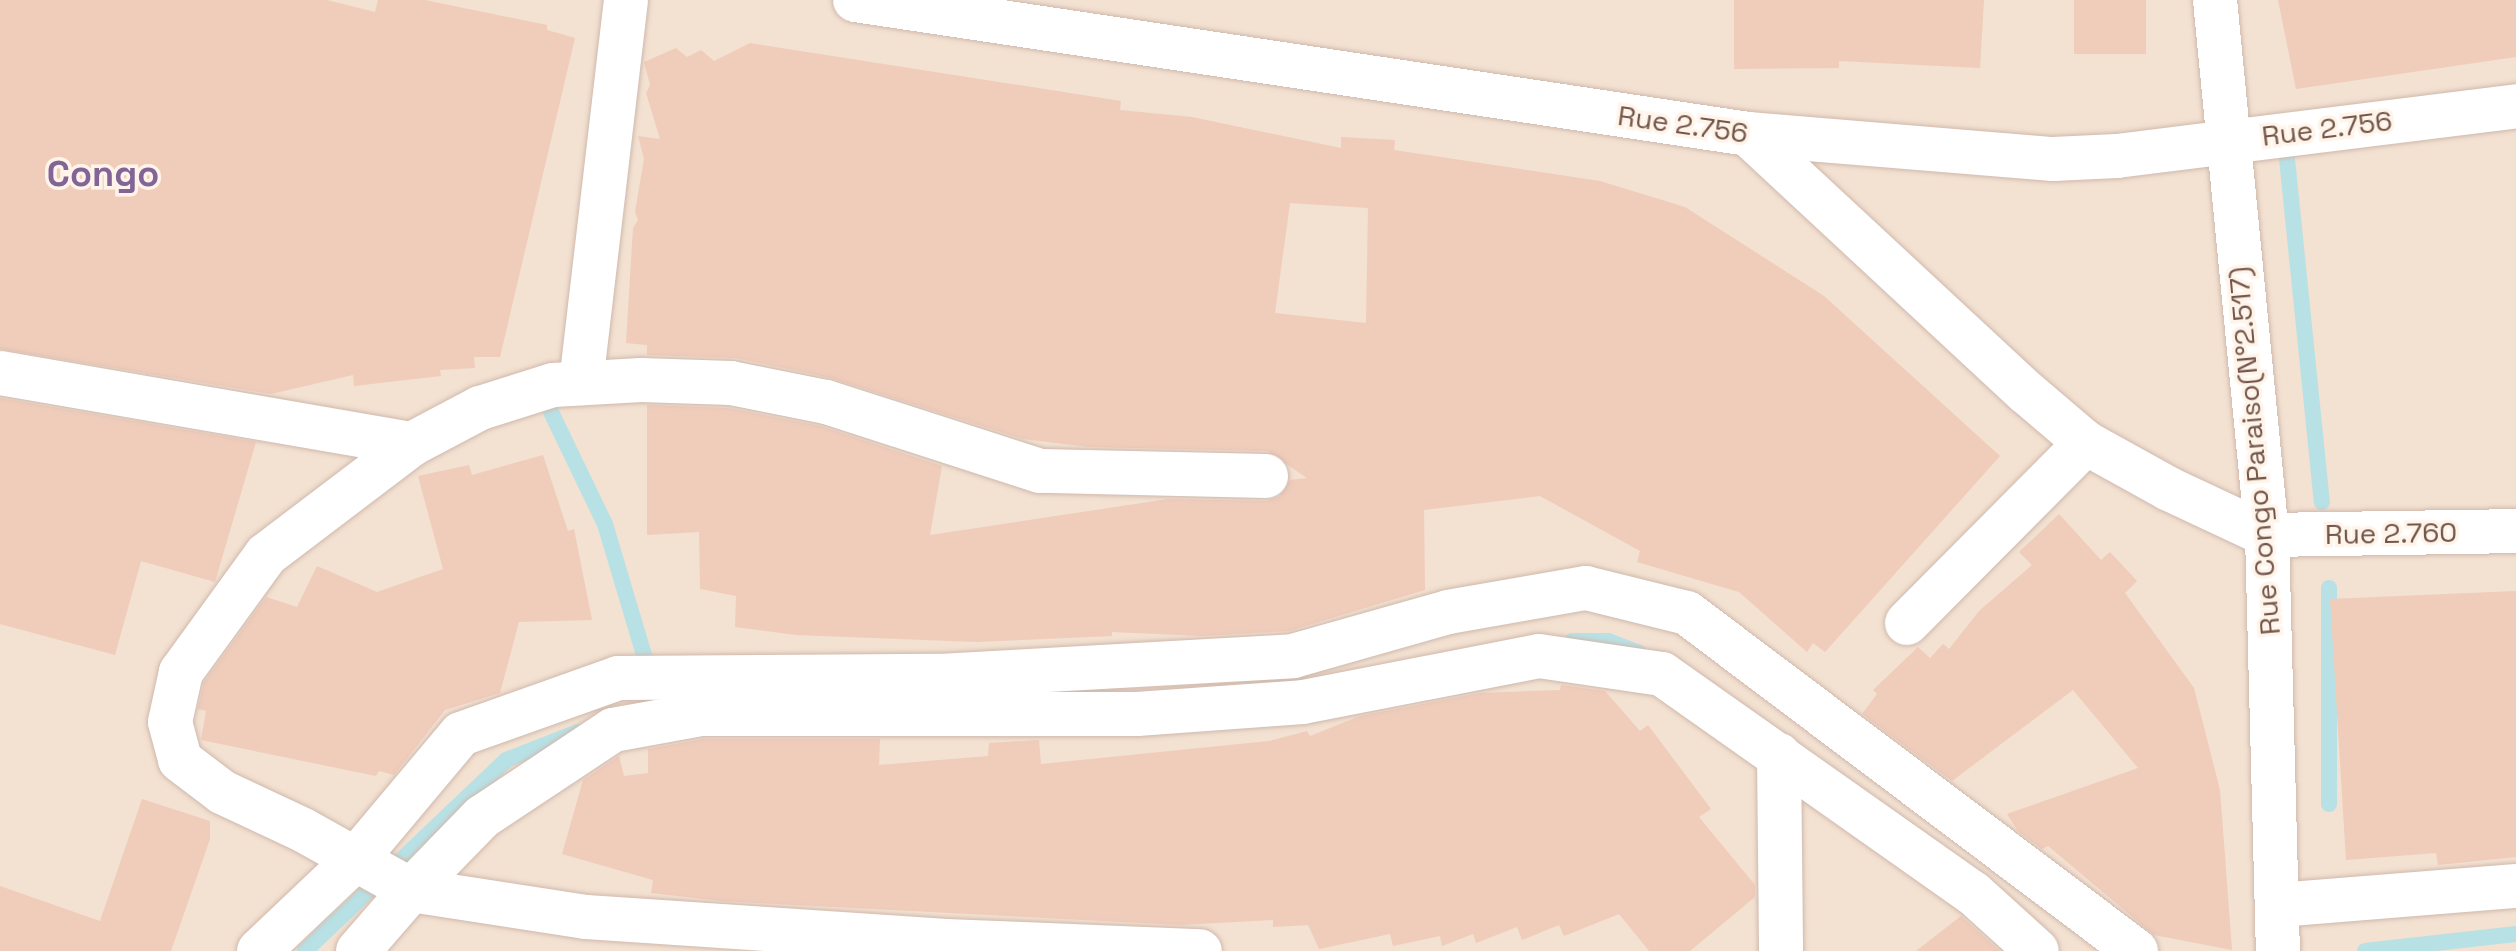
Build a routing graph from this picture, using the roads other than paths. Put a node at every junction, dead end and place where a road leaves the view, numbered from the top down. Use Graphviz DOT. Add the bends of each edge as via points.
graph roads {
  1 [pos="626,0"];
  2 [pos="855,0"];
  3 [pos="2215,0"];
  4 [pos="2516,106"];
  5 [pos="1748,134"];
  6 [pos="2226,140"];
  7 [pos="0,373"];
  8 [pos="581,383"];
  9 [pos="2086,443"];
  10 [pos="412,444"];
  11 [pos="1266,476"];
  12 [pos="2516,531"];
  13 [pos="2267,535"];
  14 [pos="1907,623"];
  15 [pos="1779,755"];
  16 [pos="356,859"];
  17 [pos="2516,886"];
  18 [pos="411,890"];
  19 [pos="2278,905"];
  20 [pos="259,951"];
  21 [pos="358,951"];
  22 [pos="1200,951"];
  23 [pos="1781,951"];
  24 [pos="2037,951"];
  25 [pos="2136,951"];
  26 [pos="2278,951"];
  1 -- 8 [label="street"];
  2 -- 5 [label="street, Rue 2.756"];
  3 -- 6 [label="street, Rue Congo Paraiso(N°2.517)"];
  4 -- 6 [label="street, Rue 2.756"];
  5 -- 6 [label="street, Rue 2.756" via="2053,159 2117,156"];
  5 -- 9 [label="street"];
  6 -- 13 [label="street, Rue Congo Paraiso(N°2.517)"];
  7 -- 10 [label="street"];
  8 -- 10 [label="street" via="553,385 480,408"];
  8 -- 11 [label="street" via="731,383 826,402 1040,471"];
  9 -- 13 [label="street"];
  9 -- 14 [label="street"];
  10 -- 16 [label="street" via="266,555 181,672 170,722 180,760 222,792"];
  12 -- 13 [label="street, Rue 2.760"];
  13 -- 19 [label="street, Rue Congo Paraiso(N°2.517)"];
  15 -- 18 [label="street" via="1662,674 1539,656 1303,702 1168,712 701,714 613,730 482,817"];
  15 -- 23 [label="street"];
  15 -- 24 [label="street" via="1973,893"];
  16 -- 18 [label="street"];
  16 -- 20 [label="street"];
  16 -- 25 [label="street" via="461,734 618,678 940,676 1293,656 1448,612 1586,588 1687,613"];
  17 -- 19 [label="street"];
  18 -- 21 [label="street"];
  18 -- 22 [label="street" via="586,917 946,941"];
  19 -- 26 [label="street, Rue Congo Paraiso(N°2.517)"];
}
